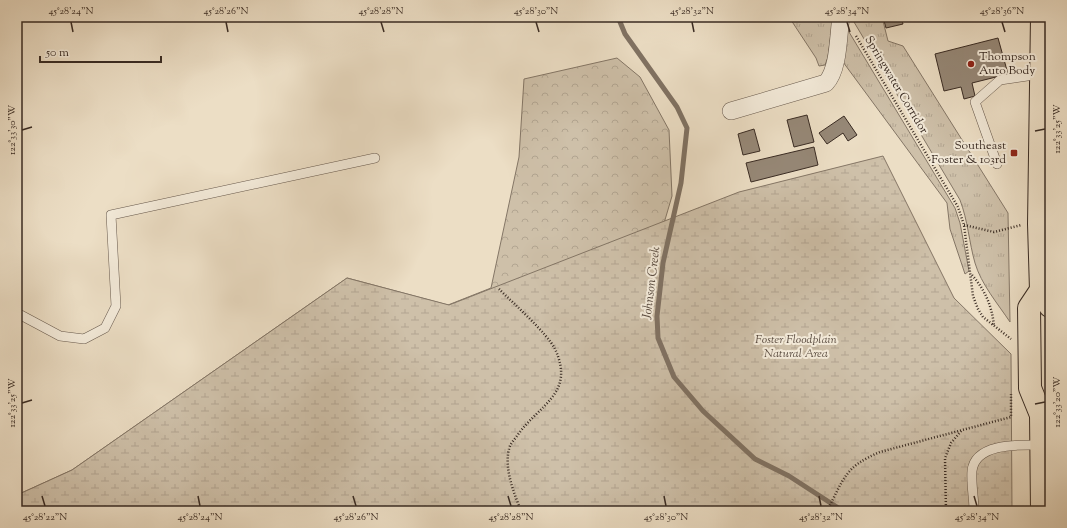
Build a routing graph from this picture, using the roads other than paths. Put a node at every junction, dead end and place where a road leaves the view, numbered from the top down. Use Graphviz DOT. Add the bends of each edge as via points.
graph roads {
  1 [pos="841,17"];
  2 [pos="1044,26"];
  3 [pos="1041,74"];
  4 [pos="731,111"];
  5 [pos="1045,111"];
  6 [pos="1045,151"];
  7 [pos="375,158"];
  8 [pos="997,164"];
  9 [pos="1045,223"];
  10 [pos="1046,298"];
  11 [pos="17,313"];
  12 [pos="1045,407"];
  13 [pos="1041,445"];
  14 [pos="974,511"];
  15 [pos="1042,511"];
  1 -- 4 [label="street" via="834,68 826,83"];
  2 -- 3 [label="main road"];
  3 -- 5 [label="main road"];
  3 -- 8 [label="lane" via="1000,80 975,102"];
  5 -- 6 [label="main road"];
  6 -- 9 [label="main road"];
  7 -- 11 [label="lane" via="111,215 116,306 105,328 84,339 60,336"];
  9 -- 10 [label="main road"];
  10 -- 12 [label="main road" via="1029,308 1030,388"];
  12 -- 13 [label="main road"];
  13 -- 14 [label="lane" via="1005,445 985,452 972,469"];
  13 -- 15 [label="main road"];
}
